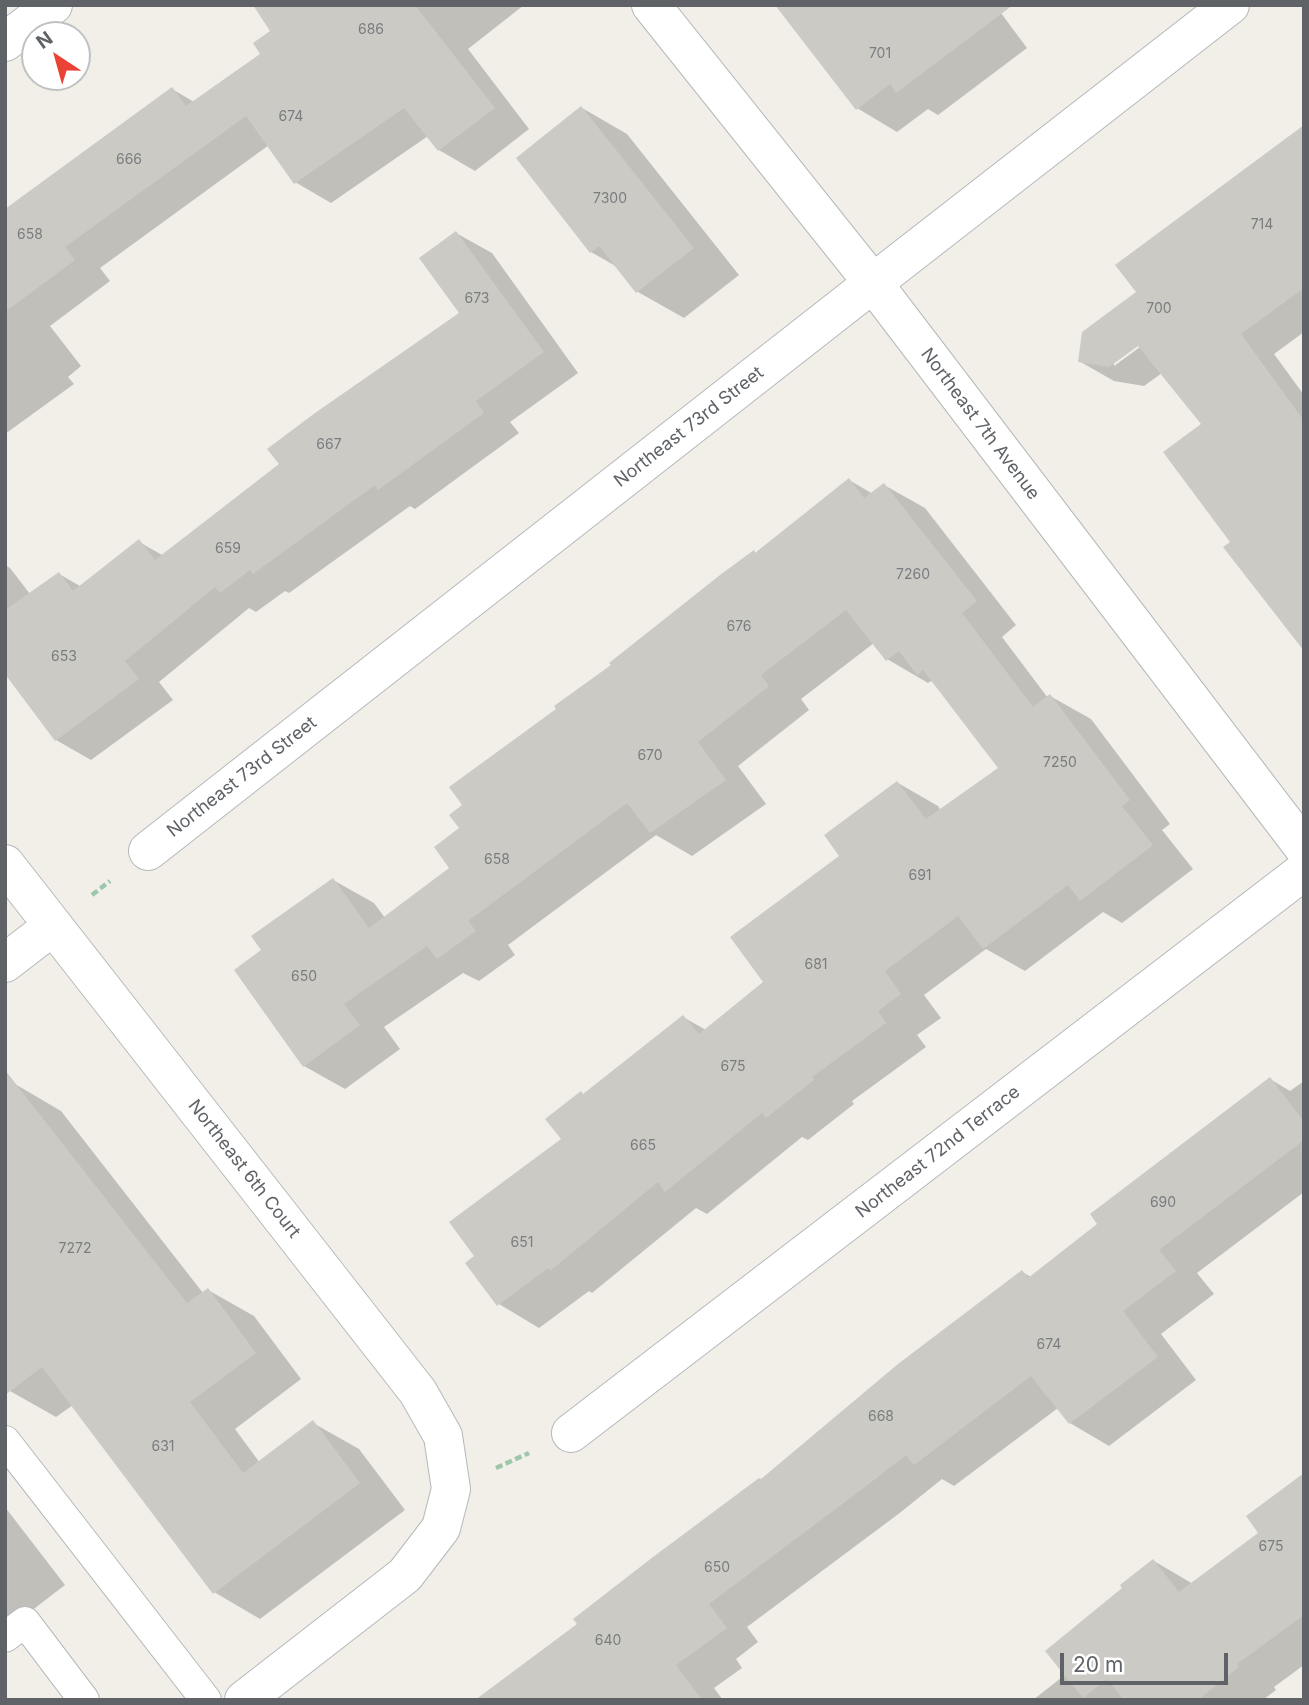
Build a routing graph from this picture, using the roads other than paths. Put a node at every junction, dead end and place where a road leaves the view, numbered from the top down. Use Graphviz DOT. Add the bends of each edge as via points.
graph roads {
  1 [pos="53,5"];
  2 [pos="651,5"];
  3 [pos="1230,5"];
  4 [pos="5,42"];
  5 [pos="873,283"];
  6 [pos="1304,848"];
  7 [pos="148,851"];
  8 [pos="5,864"];
  9 [pos="1304,871"];
  10 [pos="53,926"];
  11 [pos="5,962"];
  12 [pos="571,1433"];
  13 [pos="5,1441"];
  14 [pos="5,1637"];
  15 [pos="84,1700"];
  16 [pos="206,1700"];
  17 [pos="244,1700"];
  1 -- 4 [label="street"];
  2 -- 5 [label="street, Northeast 7th Avenue"];
  3 -- 5 [label="street, Northeast 73rd Street"];
  5 -- 6 [label="street, Northeast 7th Avenue"];
  5 -- 7 [label="street, Northeast 73rd Street"];
  8 -- 10 [label="street, Northeast 6th Court"];
  9 -- 12 [label="street, Northeast 72nd Terrace"];
  10 -- 11 [label="street"];
  10 -- 17 [label="street, Northeast 6th Court" via="418,1392 443,1436 451,1489 441,1528 405,1575"];
  13 -- 16 [label="lane"];
  14 -- 15 [label="lane" via="25,1622"];
}
